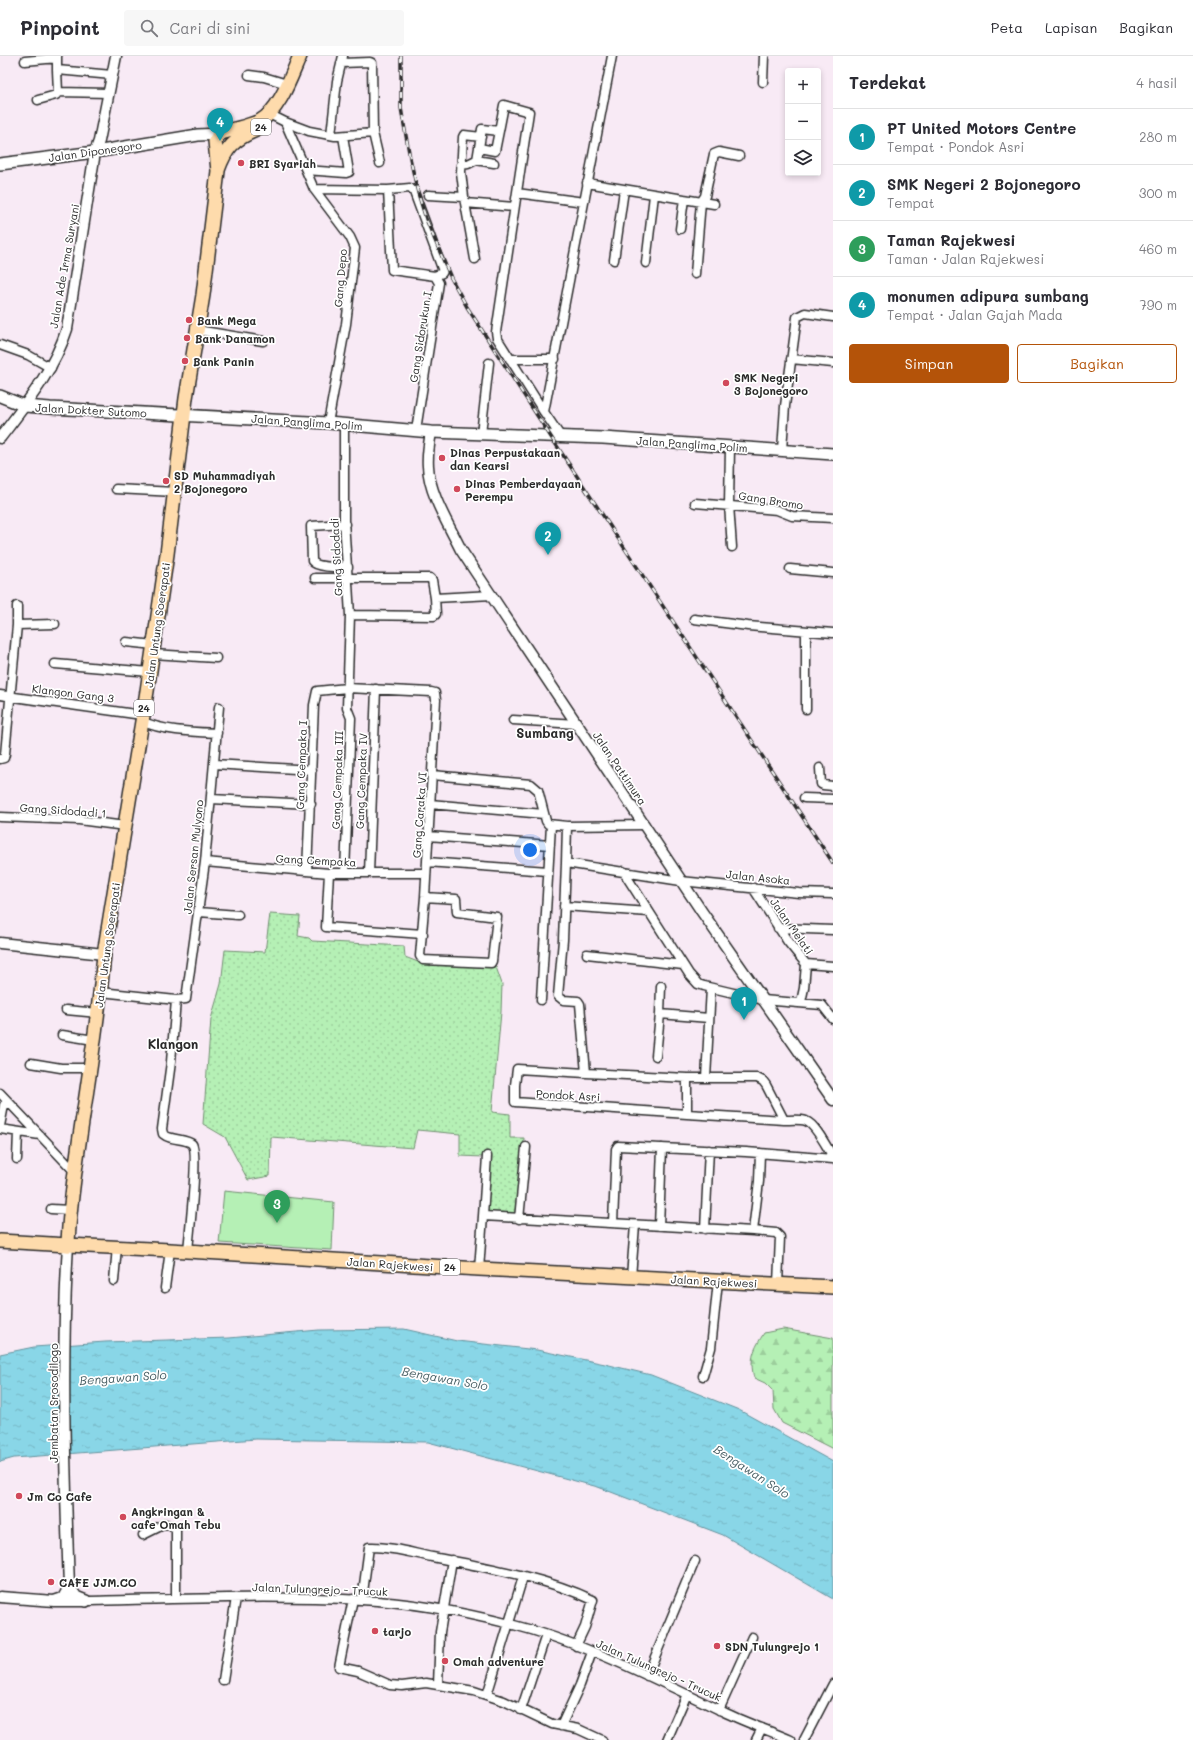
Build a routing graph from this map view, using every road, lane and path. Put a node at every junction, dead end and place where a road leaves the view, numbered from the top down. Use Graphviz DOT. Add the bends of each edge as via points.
graph roads {
  1 [pos="116,56"];
  2 [pos="300,56"];
  3 [pos="764,56"];
  4 [pos="57,57"];
  5 [pos="612,57"];
  6 [pos="342,60"];
  7 [pos="25,61"];
  8 [pos="57,70"];
  9 [pos="112,75"];
  10 [pos="249,75"];
  11 [pos="763,82"];
  12 [pos="287,84"];
  13 [pos="58,92"];
  14 [pos="109,93"];
  15 [pos="38,100"];
  16 [pos="276,117"];
  17 [pos="499,131"];
  18 [pos="373,133"];
  19 [pos="331,135"];
  20 [pos="343,136"];
  21 [pos="219,137"];
  22 [pos="480,137"];
  23 [pos="230,147"];
  24 [pos="479,148"];
  25 [pos="95,152"];
  26 [pos="739,156"];
  27 [pos="477,160"];
  28 [pos="380,163"];
  29 [pos="0,164"];
  30 [pos="494,164"];
  31 [pos="461,165"];
  32 [pos="306,170"];
  33 [pos="218,171"];
  34 [pos="587,184"];
  35 [pos="314,189"];
  36 [pos="388,190"];
  37 [pos="624,190"];
  38 [pos="517,193"];
  39 [pos="428,195"];
  40 [pos="654,195"];
  41 [pos="684,199"];
  42 [pos="464,200"];
  43 [pos="584,202"];
  44 [pos="701,202"];
  45 [pos="714,204"];
  46 [pos="514,207"];
  47 [pos="680,229"];
  48 [pos="476,259"];
  49 [pos="614,260"];
  50 [pos="646,263"];
  51 [pos="695,274"];
  52 [pos="435,276"];
  53 [pos="833,317"];
  54 [pos="197,330"];
  55 [pos="263,341"];
  56 [pos="0,345"];
  57 [pos="510,359"];
  58 [pos="555,359"];
  59 [pos="791,359"];
  60 [pos="489,363"];
  61 [pos="833,363"];
  62 [pos="51,368"];
  63 [pos="0,396"];
  64 [pos="25,406"];
  65 [pos="544,412"];
  66 [pos="184,415"];
  67 [pos="328,423"];
  68 [pos="344,425"];
  69 [pos="416,430"];
  70 [pos="431,432"];
  71 [pos="481,434"];
  72 [pos="556,437"];
  73 [pos="0,438"];
  74 [pos="730,447"];
  75 [pos="782,450"];
  76 [pos="833,454"];
  77 [pos="116,489"];
  78 [pos="175,492"];
  79 [pos="695,503"];
  80 [pos="729,505"];
  81 [pos="833,518"];
  82 [pos="345,524"];
  83 [pos="732,548"];
  84 [pos="348,567"];
  85 [pos="790,569"];
  86 [pos="833,573"];
  87 [pos="315,578"];
  88 [pos="348,578"];
  89 [pos="492,595"];
  90 [pos="435,598"];
  91 [pos="17,606"];
  92 [pos="350,615"];
  93 [pos="694,619"];
  94 [pos="55,624"];
  95 [pos="17,625"];
  96 [pos="806,631"];
  97 [pos="833,632"];
  98 [pos="126,642"];
  99 [pos="153,650"];
  100 [pos="216,658"];
  101 [pos="55,664"];
  102 [pos="150,672"];
  103 [pos="347,688"];
  104 [pos="376,688"];
  105 [pos="0,695"];
  106 [pos="11,696"];
  107 [pos="219,707"];
  108 [pos="806,709"];
  109 [pos="142,718"];
  110 [pos="512,720"];
  111 [pos="576,724"];
  112 [pos="217,734"];
  113 [pos="2,758"];
  114 [pos="214,764"];
  115 [pos="820,768"];
  116 [pos="312,770"];
  117 [pos="432,775"];
  118 [pos="833,786"];
  119 [pos="804,798"];
  120 [pos="211,799"];
  121 [pos="833,799"];
  122 [pos="311,804"];
  123 [pos="430,804"];
  124 [pos="544,814"];
  125 [pos="0,817"];
  126 [pos="551,825"];
  127 [pos="644,825"];
  128 [pos="125,826"];
  129 [pos="567,826"];
  130 [pos="428,836"];
  131 [pos="550,845"];
  132 [pos="205,862"];
  133 [pos="427,862"];
  134 [pos="566,863"];
  135 [pos="307,871"];
  136 [pos="548,871"];
  137 [pos="623,871"];
  138 [pos="330,873"];
  139 [pos="345,873"];
  140 [pos="369,873"];
  141 [pos="426,873"];
  142 [pos="682,881"];
  143 [pos="753,888"];
  144 [pos="833,894"];
  145 [pos="426,897"];
  146 [pos="564,906"];
  147 [pos="199,912"];
  148 [pos="649,912"];
  149 [pos="238,915"];
  150 [pos="778,928"];
  151 [pos="833,930"];
  152 [pos="423,934"];
  153 [pos="0,943"];
  154 [pos="104,954"];
  155 [pos="587,954"];
  156 [pos="806,964"];
  157 [pos="683,965"];
  158 [pos="833,966"];
  159 [pos="661,986"];
  160 [pos="711,988"];
  161 [pos="101,992"];
  162 [pos="176,1000"];
  163 [pos="541,1000"];
  164 [pos="763,1000"];
  165 [pos="801,1002"];
  166 [pos="66,1010"];
  167 [pos="98,1014"];
  168 [pos="660,1014"];
  169 [pos="709,1018"];
  170 [pos="833,1019"];
  171 [pos="62,1035"];
  172 [pos="94,1040"];
  173 [pos="656,1056"];
  174 [pos="31,1063"];
  175 [pos="90,1068"];
  176 [pos="586,1073"];
  177 [pos="687,1078"];
  178 [pos="706,1078"];
  179 [pos="830,1090"];
  180 [pos="0,1093"];
  181 [pos="833,1100"];
  182 [pos="8,1102"];
  183 [pos="686,1114"];
  184 [pos="784,1120"];
  185 [pos="0,1126"];
  186 [pos="0,1129"];
  187 [pos="18,1132"];
  188 [pos="40,1135"];
  189 [pos="526,1147"];
  190 [pos="662,1148"];
  191 [pos="708,1150"];
  192 [pos="760,1153"];
  193 [pos="487,1156"];
  194 [pos="833,1158"];
  195 [pos="17,1159"];
  196 [pos="75,1172"];
  197 [pos="51,1209"];
  198 [pos="70,1210"];
  199 [pos="483,1216"];
  200 [pos="519,1219"];
  201 [pos="613,1223"];
  202 [pos="635,1225"];
  203 [pos="659,1226"];
  204 [pos="705,1229"];
  205 [pos="753,1231"];
  206 [pos="0,1241"];
  207 [pos="68,1245"];
  208 [pos="117,1248"];
  209 [pos="170,1250"];
  210 [pos="188,1251"];
  211 [pos="479,1269"];
  212 [pos="631,1277"];
  213 [pos="114,1281"];
  214 [pos="718,1281"];
  215 [pos="778,1284"];
  216 [pos="833,1287"];
  217 [pos="165,1288"];
  218 [pos="704,1376"];
  219 [pos="143,1535"];
  220 [pos="452,1560"];
  221 [pos="695,1561"];
  222 [pos="523,1577"];
  223 [pos="69,1587"];
  224 [pos="0,1597"];
  225 [pos="236,1598"];
  226 [pos="176,1599"];
  227 [pos="353,1599"];
  228 [pos="362,1600"];
  229 [pos="54,1601"];
  230 [pos="86,1601"];
  231 [pos="443,1610"];
  232 [pos="509,1624"];
  233 [pos="546,1635"];
  234 [pos="752,1637"];
  235 [pos="576,1646"];
  236 [pos="592,1652"];
  237 [pos="648,1676"];
  238 [pos="223,1680"];
  239 [pos="833,1684"];
  240 [pos="438,1685"];
  241 [pos="687,1694"];
  242 [pos="487,1696"];
  243 [pos="825,1700"];
  244 [pos="833,1704"];
  245 [pos="521,1710"];
  246 [pos="719,1710"];
  247 [pos="561,1726"];
  248 [pos="762,1728"];
  249 [pos="602,1740"];
  250 [pos="667,1740"];
  251 [pos="756,1740"];
  252 [pos="791,1740"];
  253 [pos="804,1740"];
  1 -- 9 [label="street, Jalan Ade Irma Suryani"];
  2 -- 12 [label="main road, 24"];
  3 -- 11 [label="street"];
  4 -- 7 [label="street"];
  4 -- 8 [label="street"];
  5 -- 34 [label="street"];
  6 -- 18 [label="street" via="371,63"];
  6 -- 19 [label="street"];
  8 -- 9 [label="street"];
  8 -- 13 [label="street"];
  9 -- 14 [label="street, Jalan Ade Irma Suryani"];
  10 -- 12 [label="street"];
  12 -- 16 [label="main road, 24" via="279,100"];
  13 -- 14 [label="street"];
  13 -- 15 [label="street" via="56,95"];
  14 -- 25 [label="street, Jalan Ade Irma Suryani"];
  16 -- 19 [label="street" via="309,131"];
  16 -- 21 [label="main road, 24"];
  16 -- 23 [label="main road, 24" via="238,138"];
  16 -- 32 [label="street, Gang Depo"];
  17 -- 22 [label="street" via="483,128"];
  17 -- 24 [label="street" via="495,151"];
  17 -- 38 [label="street" via="504,105 529,112"];
  18 -- 20 [label="street"];
  18 -- 28 [label="street"];
  19 -- 20 [label="street"];
  20 -- 32 [label="street" via="349,172"];
  21 -- 23 [label="main road" via="220,150"];
  21 -- 25 [label="main road, Jalan Diponegoro" via="190,137"];
  21 -- 33 [label="main road, 24"];
  22 -- 24 [label="street"];
  22 -- 31 [label="street" via="463,135"];
  23 -- 33 [label="main road, 24"];
  24 -- 27 [label="street"];
  25 -- 29 [label="main road, Jalan Diponegoro"];
  25 -- 62 [label="street, Jalan Ade Irma Suryani" via="66,329 62,345"];
  26 -- 44 [label="street" via="719,152 714,154 705,196"];
  27 -- 30 [label="street"];
  27 -- 31 [label="street"];
  31 -- 42 [label="street"];
  32 -- 35 [label="street, Gang Depo"];
  33 -- 54 [label="main road, Jalan Untung Soerapati / 24"];
  34 -- 37 [label="street"];
  34 -- 43 [label="street"];
  35 -- 36 [label="street"];
  35 -- 67 [label="street, Gang Depo" via="350,237 355,248 346,324"];
  36 -- 52 [label="street" via="408,187 414,192 443,271"];
  36 -- 52 [label="street, Gang Sidorukun I" via="392,270"];
  37 -- 40 [label="street"];
  37 -- 49 [label="street"];
  38 -- 43 [label="street"];
  38 -- 46 [label="street"];
  39 -- 42 [label="street"];
  40 -- 41 [label="street"];
  40 -- 50 [label="street"];
  41 -- 44 [label="street"];
  41 -- 47 [label="street"];
  42 -- 46 [label="street"];
  42 -- 48 [label="street"];
  43 -- 58 [label="street"];
  44 -- 45 [label="street"];
  44 -- 51 [label="street"];
  46 -- 57 [label="street" via="496,332"];
  52 -- 69 [label="street, Gang Sidorukun I" via="439,284"];
  53 -- 59 [label="street" via="805,313 798,316"];
  54 -- 55 [label="street"];
  54 -- 66 [label="main road, Jalan Untung Soerapati / 24"];
  56 -- 62 [label="street" via="28,355"];
  57 -- 58 [label="street"];
  57 -- 65 [label="street"];
  58 -- 65 [label="street"];
  59 -- 61 [label="street"];
  59 -- 75 [label="street"];
  60 -- 71 [label="street"];
  62 -- 64 [label="street, Jalan Ade Irma Suryani"];
  63 -- 64 [label="main road, Jalan Dokter Sutomo"];
  64 -- 66 [label="main road, Jalan Dokter Sutomo"];
  64 -- 73 [label="street, Jalan Ade Irma Suryani"];
  65 -- 72 [label="street"];
  66 -- 67 [label="main road, Jalan Panglima Polim"];
  66 -- 78 [label="main road, Jalan Untung Soerapati / 24"];
  67 -- 68 [label="main road, Jalan Panglima Polim"];
  68 -- 69 [label="main road, Jalan Panglima Polim"];
  68 -- 82 [label="street, Gang Sidodadi"];
  69 -- 70 [label="main road, Jalan Panglima Polim"];
  70 -- 71 [label="main road, Jalan Panglima Polim"];
  70 -- 89 [label="street, Jalan Pattimura" via="428,468 436,498 461,550"];
  71 -- 72 [label="main road, Jalan Panglima Polim"];
  72 -- 74 [label="main road, Jalan Panglima Polim"];
  74 -- 75 [label="main road, Jalan Panglima Polim"];
  74 -- 80 [label="street"];
  75 -- 76 [label="main road, Jalan Panglima Polim"];
  77 -- 78 [label="street"];
  78 -- 99 [label="main road, Jalan Untung Soerapati / 24"];
  79 -- 80 [label="street, Gang Bromo"];
  80 -- 81 [label="street, Gang Bromo" via="777,510 792,516"];
  80 -- 83 [label="street"];
  82 -- 84 [label="street, Gang Sidodadi"];
  82 -- 84 [label="street" via="311,525 312,561 314,564 329,567"];
  84 -- 88 [label="street, Gang Sidodadi"];
  85 -- 86 [label="street"];
  87 -- 88 [label="street"];
  88 -- 90 [label="street" via="430,578"];
  88 -- 92 [label="street, Gang Sidodadi"];
  89 -- 90 [label="street"];
  89 -- 111 [label="street, Jalan Pattimura"];
  90 -- 92 [label="street" via="434,616"];
  91 -- 95 [label="street"];
  92 -- 103 [label="street, Gang Sidodadi"];
  93 -- 96 [label="street"];
  94 -- 95 [label="street"];
  95 -- 106 [label="street"];
  96 -- 97 [label="street"];
  96 -- 108 [label="street"];
  98 -- 99 [label="street"];
  99 -- 100 [label="street"];
  99 -- 102 [label="main road, Jalan Untung Soerapati / 24"];
  101 -- 102 [label="street"];
  102 -- 109 [label="main road, Jalan Untung Soerapati / 24"];
  103 -- 104 [label="street, Gang Caraka VI"];
  103 -- 116 [label="street, Gang Cempaka I" via="320,690 315,694"];
  103 -- 139 [label="street, Gang Cempaka III" via="347,708 351,718"];
  104 -- 117 [label="street, Gang Caraka VI" via="434,693 436,700"];
  104 -- 140 [label="street, Gang Cempaka IV"];
  105 -- 106 [label="street, Klangon Gang 3"];
  106 -- 109 [label="street, Klangon Gang 3"];
  106 -- 113 [label="street"];
  107 -- 112 [label="street, Jalan Sersan Mulyono"];
  109 -- 112 [label="street, Klangon Gang 3" via="148,724 174,730"];
  109 -- 128 [label="main road, Jalan Untung Soerapati / 24"];
  110 -- 111 [label="street"];
  111 -- 127 [label="street, Jalan Pattimura"];
  112 -- 114 [label="street, Jalan Sersan Mulyono"];
  114 -- 116 [label="street"];
  114 -- 120 [label="street, Jalan Sersan Mulyono"];
  115 -- 118 [label="street" via="821,784"];
  116 -- 122 [label="street, Gang Cempaka I"];
  117 -- 123 [label="street, Gang Caraka VI"];
  117 -- 124 [label="street" via="531,784 538,790"];
  119 -- 121 [label="street"];
  120 -- 122 [label="street"];
  120 -- 132 [label="street, Jalan Sersan Mulyono"];
  122 -- 135 [label="street, Gang Cempaka I"];
  123 -- 124 [label="street"];
  123 -- 130 [label="street, Gang Caraka VI"];
  124 -- 126 [label="street" via="546,821"];
  125 -- 128 [label="street, Gang Sidodadi 1" via="79,820"];
  126 -- 129 [label="street"];
  126 -- 131 [label="street"];
  127 -- 129 [label="street"];
  127 -- 142 [label="street, Jalan Pattimura"];
  128 -- 154 [label="main road, Jalan Untung Soerapati / 24"];
  129 -- 134 [label="street"];
  130 -- 131 [label="street"];
  130 -- 133 [label="street, Gang Caraka VI"];
  131 -- 136 [label="street"];
  132 -- 135 [label="street, Gang Cempaka"];
  132 -- 147 [label="street, Jalan Sersan Mulyono"];
  133 -- 136 [label="street"];
  133 -- 141 [label="street, Gang Caraka VI"];
  134 -- 137 [label="street, Jalan Asoka"];
  134 -- 146 [label="street"];
  135 -- 138 [label="street, Gang Cempaka"];
  136 -- 163 [label="street"];
  137 -- 142 [label="street, Jalan Asoka"];
  137 -- 148 [label="street"];
  138 -- 139 [label="street, Gang Cempaka"];
  138 -- 152 [label="street" via="326,927"];
  139 -- 140 [label="street, Gang Cempaka"];
  140 -- 141 [label="street, Gang Cempaka"];
  141 -- 145 [label="street, Gang Caraka VI"];
  142 -- 143 [label="street, Jalan Asoka"];
  142 -- 164 [label="street, Jalan Pattimura"];
  143 -- 144 [label="street, Jalan Asoka"];
  143 -- 150 [label="street, Jalan Melati"];
  145 -- 152 [label="street, Gang Caraka VI"];
  145 -- 152 [label="street, Gang Caraka VI" via="456,899 457,912 497,917 492,961 488,964 423,960 420,956"];
  146 -- 148 [label="street"];
  146 -- 176 [label="street" via="558,996 560,999 578,1001 580,1004"];
  147 -- 149 [label="street"];
  147 -- 162 [label="street, Jalan Sersan Mulyono" via="186,999"];
  148 -- 157 [label="street"];
  150 -- 151 [label="street"];
  150 -- 156 [label="street, Jalan Melati"];
  153 -- 154 [label="street"];
  154 -- 161 [label="main road, Jalan Untung Soerapati / 24"];
  155 -- 157 [label="street"];
  156 -- 158 [label="street"];
  156 -- 165 [label="street, Jalan Melati"];
  157 -- 160 [label="street" via="698,984"];
  159 -- 168 [label="street"];
  160 -- 164 [label="street"];
  160 -- 169 [label="street"];
  161 -- 162 [label="street"];
  161 -- 167 [label="main road, Jalan Untung Soerapati / 24"];
  162 -- 210 [label="street" via="162,1129 166,1136 190,1143 195,1148"];
  164 -- 165 [label="street"];
  164 -- 179 [label="street, Jalan Pattimura"];
  165 -- 170 [label="street" via="822,1005"];
  166 -- 167 [label="street"];
  167 -- 172 [label="main road, Jalan Untung Soerapati / 24"];
  168 -- 169 [label="street"];
  168 -- 173 [label="street"];
  169 -- 178 [label="street"];
  171 -- 172 [label="street"];
  172 -- 175 [label="main road, Jalan Untung Soerapati / 24"];
  174 -- 175 [label="street" via="61,1068"];
  175 -- 196 [label="main road, Jalan Untung Soerapati / 24"];
  176 -- 177 [label="street, Pondok Asri"];
  176 -- 183 [label="street, Pondok Asri" via="517,1069 515,1102"];
  177 -- 178 [label="street, Pondok Asri"];
  177 -- 183 [label="street"];
  178 -- 184 [label="street, Pondok Asri" via="760,1080 766,1085"];
  179 -- 181 [label="street, Jalan Pattimura"];
  180 -- 182 [label="street"];
  182 -- 185 [label="street" via="4,1105"];
  182 -- 188 [label="street"];
  183 -- 184 [label="street"];
  184 -- 194 [label="street" via="806,1121 810,1124"];
  186 -- 187 [label="street"];
  187 -- 188 [label="street"];
  187 -- 195 [label="street"];
  188 -- 196 [label="street"];
  189 -- 200 [label="street"];
  190 -- 191 [label="street"];
  190 -- 201 [label="street" via="617,1147"];
  190 -- 203 [label="street"];
  191 -- 192 [label="street"];
  191 -- 204 [label="street"];
  192 -- 194 [label="street"];
  192 -- 205 [label="street"];
  193 -- 199 [label="street"];
  196 -- 198 [label="main road, Jalan Untung Soerapati / 24"];
  197 -- 198 [label="street"];
  198 -- 207 [label="main road, Jalan Untung Soerapati / 24"];
  199 -- 200 [label="street"];
  199 -- 211 [label="street"];
  200 -- 201 [label="street"];
  201 -- 202 [label="street"];
  202 -- 203 [label="street"];
  202 -- 212 [label="street"];
  203 -- 204 [label="street"];
  204 -- 205 [label="street"];
  205 -- 215 [label="street" via="776,1234 780,1237"];
  206 -- 207 [label="main road, Jalan Rajekwesi"];
  207 -- 208 [label="main road, Jalan Rajekwesi / 24"];
  207 -- 223 [label="street, Jembatan Srosodilogo" via="64,1328"];
  208 -- 209 [label="main road, Jalan Rajekwesi / 24"];
  208 -- 213 [label="street"];
  209 -- 210 [label="main road, Jalan Rajekwesi / 24"];
  209 -- 217 [label="street"];
  210 -- 211 [label="main road, Jalan Rajekwesi / 24"];
  211 -- 212 [label="main road, Jalan Rajekwesi / 24"];
  212 -- 214 [label="main road, Jalan Rajekwesi / 24"];
  214 -- 215 [label="main road, Jalan Rajekwesi / 24"];
  214 -- 218 [label="street" via="711,1348"];
  215 -- 216 [label="main road, Jalan Rajekwesi / 24"];
  219 -- 226 [label="street" via="165,1524 176,1528"];
  220 -- 222 [label="street"];
  220 -- 228 [label="street" via="369,1547"];
  220 -- 231 [label="street"];
  221 -- 237 [label="street"];
  222 -- 232 [label="street"];
  222 -- 235 [label="street" via="592,1600"];
  223 -- 229 [label="street" via="63,1598"];
  223 -- 230 [label="main road" via="76,1597"];
  224 -- 229 [label="street"];
  225 -- 226 [label="street, Jalan Tulungrejo - Trucuk"];
  225 -- 227 [label="street, Jalan Tulungrejo - Trucuk"];
  225 -- 238 [label="street"];
  226 -- 230 [label="street, Jalan Tulungrejo - Trucuk"];
  227 -- 228 [label="street, Jalan Tulungrejo - Trucuk"];
  227 -- 240 [label="street" via="339,1667 358,1671 390,1684"];
  228 -- 231 [label="street, Jalan Tulungrejo - Trucuk"];
  229 -- 230 [label="street"];
  231 -- 232 [label="street, Jalan Tulungrejo - Trucuk"];
  231 -- 240 [label="street"];
  232 -- 233 [label="street, Jalan Tulungrejo - Trucuk"];
  232 -- 242 [label="street"];
  233 -- 235 [label="street, Jalan Tulungrejo - Trucuk"];
  233 -- 245 [label="street"];
  234 -- 246 [label="street"];
  235 -- 236 [label="street, Jalan Tulungrejo - Trucuk"];
  236 -- 237 [label="street, Jalan Tulungrejo - Trucuk"];
  236 -- 247 [label="street"];
  237 -- 241 [label="street, Jalan Tulungrejo - Trucuk"];
  239 -- 243 [label="street"];
  240 -- 242 [label="street" via="474,1691"];
  241 -- 246 [label="street, Jalan Tulungrejo - Trucuk"];
  241 -- 250 [label="street"];
  242 -- 245 [label="street"];
  243 -- 244 [label="street"];
  243 -- 253 [label="street"];
  245 -- 247 [label="street"];
  246 -- 248 [label="street, Jalan Tulungrejo - Trucuk"];
  247 -- 249 [label="street" via="578,1729"];
  248 -- 251 [label="street"];
  248 -- 252 [label="street, Jalan Tulungrejo - Trucuk"];
}
